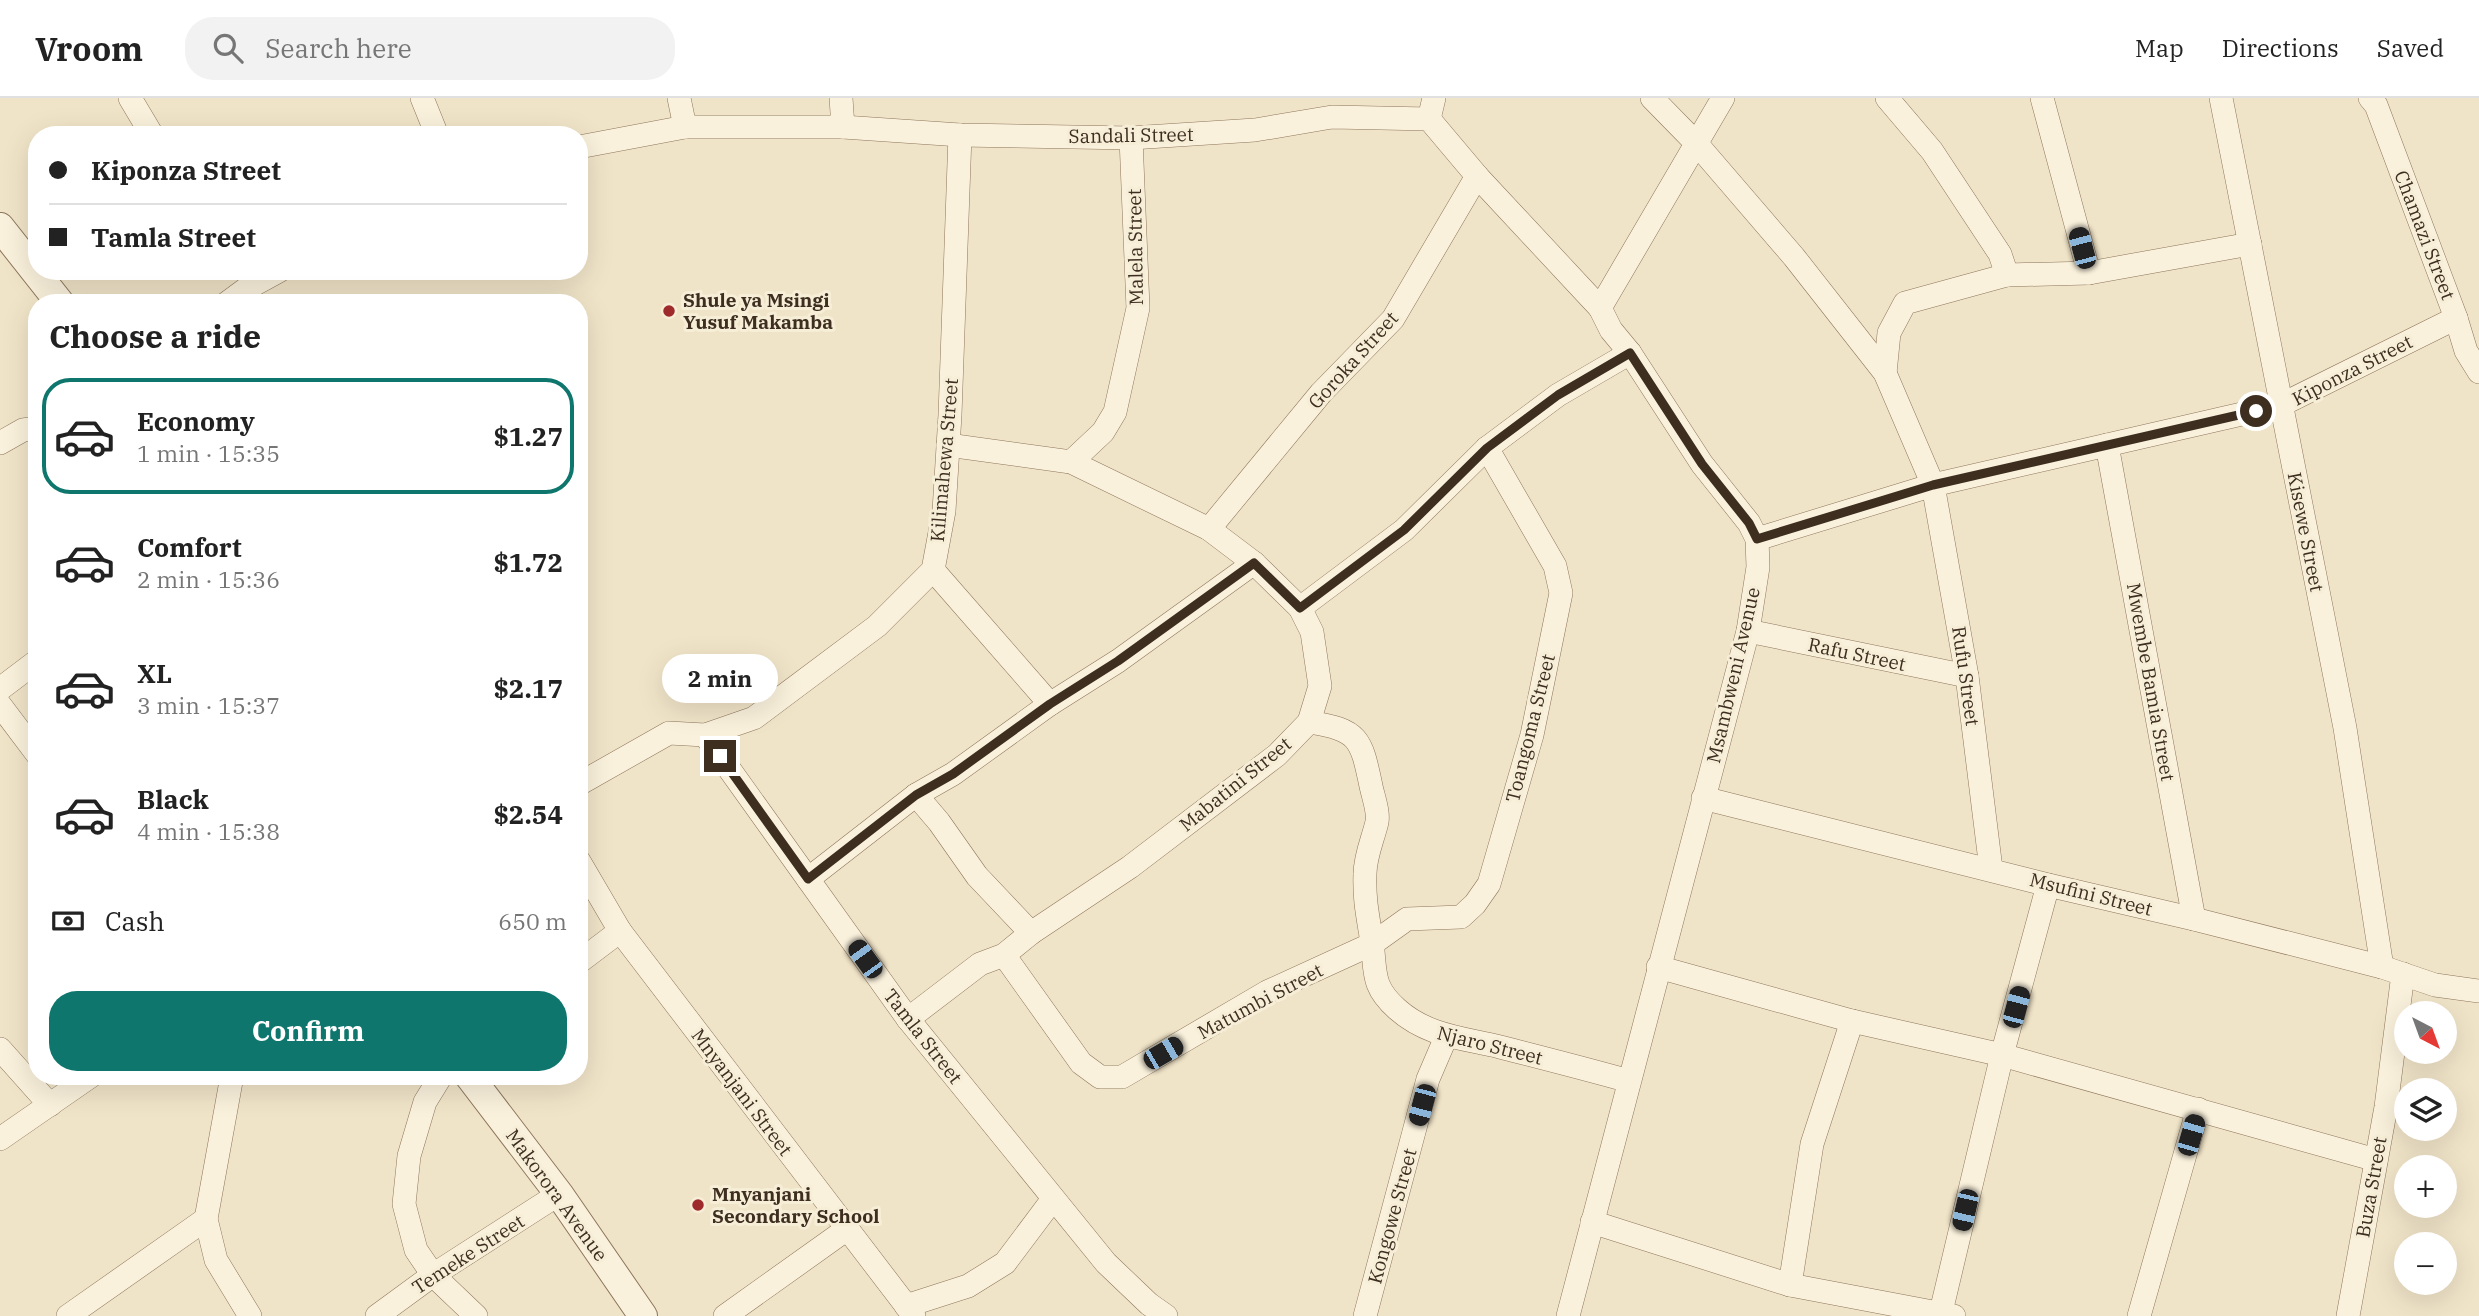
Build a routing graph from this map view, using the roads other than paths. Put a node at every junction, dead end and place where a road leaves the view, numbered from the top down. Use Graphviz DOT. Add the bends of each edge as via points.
graph roads {
  1 [pos="130,98"];
  2 [pos="422,98"];
  3 [pos="679,98"];
  4 [pos="841,98"];
  5 [pos="1652,98"];
  6 [pos="1723,98"];
  7 [pos="1887,98"];
  8 [pos="2042,98"];
  9 [pos="2221,98"];
  10 [pos="2370,98"];
  11 [pos="1331,108"];
  12 [pos="1432,108"];
  13 [pos="147,126"];
  14 [pos="433,126"];
  15 [pos="685,127"];
  16 [pos="843,127"];
  17 [pos="960,135"];
  18 [pos="1131,138"];
  19 [pos="1696,143"];
  20 [pos="588,145"];
  21 [pos="1477,177"];
  22 [pos="0,227"];
  23 [pos="2250,244"];
  24 [pos="28,262"];
  25 [pos="2089,273"];
  26 [pos="2007,275"];
  27 [pos="43,280"];
  28 [pos="54,294"];
  29 [pos="1600,308"];
  30 [pos="2456,317"];
  31 [pos="1630,353"];
  32 [pos="2479,372"];
  33 [pos="1885,373"];
  34 [pos="2281,405"];
  35 [pos="28,429"];
  36 [pos="0,443"];
  37 [pos="2107,445"];
  38 [pos="948,446"];
  39 [pos="1487,448"];
  40 [pos="1071,461"];
  41 [pos="1933,485"];
  42 [pos="1209,529"];
  43 [pos="1757,539"];
  44 [pos="1254,563"];
  45 [pos="933,570"];
  46 [pos="1300,608"];
  47 [pos="1748,631"];
  48 [pos="28,668"];
  49 [pos="1967,676"];
  50 [pos="0,689"];
  51 [pos="1050,704"];
  52 [pos="0,705"];
  53 [pos="1309,722"];
  54 [pos="705,735"];
  55 [pos="28,742"];
  56 [pos="588,779"];
  57 [pos="916,795"];
  58 [pos="1703,798"];
  59 [pos="1990,869"];
  60 [pos="588,876"];
  61 [pos="808,879"];
  62 [pos="2048,885"];
  63 [pos="2194,919"];
  64 [pos="620,931"];
  65 [pos="1031,933"];
  66 [pos="1372,944"];
  67 [pos="1004,954"];
  68 [pos="588,955"];
  69 [pos="1658,967"];
  70 [pos="2392,971"];
  71 [pos="2479,991"];
  72 [pos="908,1019"];
  73 [pos="1852,1021"];
  74 [pos="1446,1037"];
  75 [pos="0,1049"];
  76 [pos="2003,1055"];
  77 [pos="28,1080"];
  78 [pos="1629,1081"];
  79 [pos="32,1085"];
  80 [pos="78,1085"];
  81 [pos="230,1085"];
  82 [pos="436,1085"];
  83 [pos="476,1085"];
  84 [pos="50,1105"];
  85 [pos="2198,1109"];
  86 [pos="0,1139"];
  87 [pos="2376,1160"];
  88 [pos="559,1194"];
  89 [pos="1053,1199"];
  90 [pos="206,1219"];
  91 [pos="1592,1222"];
  92 [pos="847,1229"];
  93 [pos="433,1275"];
  94 [pos="1790,1285"];
  95 [pos="910,1311"];
  96 [pos="635,1314"];
  97 [pos="1945,1315"];
  98 [pos="68,1316"];
  99 [pos="250,1316"];
  100 [pos="377,1316"];
  101 [pos="476,1316"];
  102 [pos="725,1316"];
  103 [pos="1166,1316"];
  104 [pos="1365,1316"];
  105 [pos="1568,1316"];
  106 [pos="2139,1316"];
  107 [pos="2347,1316"];
  1 -- 13 [label="street"];
  2 -- 14 [label="street"];
  3 -- 15 [label="street"];
  4 -- 16 [label="street"];
  5 -- 19 [label="street"];
  6 -- 19 [label="street"];
  7 -- 26 [label="street" via="1932,151 2000,254"];
  8 -- 25 [label="street"];
  9 -- 23 [label="street, Kisewe Street"];
  10 -- 30 [label="street, Chamazi Street"];
  11 -- 12 [label="street, Sandali Street"];
  11 -- 18 [label="street, Sandali Street" via="1255,130"];
  12 -- 21 [label="street, Sandali Street"];
  15 -- 16 [label="street, Sandali Street"];
  15 -- 20 [label="street, Sandali Street"];
  16 -- 17 [label="street, Sandali Street"];
  17 -- 18 [label="street, Sandali Street"];
  17 -- 38 [label="street, Kilimahewa Street"];
  18 -- 40 [label="street, Malela Street" via="1138,308 1115,412 1103,432"];
  19 -- 29 [label="street"];
  19 -- 33 [label="street"];
  21 -- 29 [label="street, Sandali Street"];
  21 -- 42 [label="street, Goroka Street" via="1393,319 1321,393"];
  22 -- 24 [label="street"];
  23 -- 25 [label="street"];
  23 -- 34 [label="street, Kisewe Street"];
  25 -- 26 [label="street"];
  26 -- 33 [label="street" via="1905,303 1889,333"];
  27 -- 28 [label="street"];
  29 -- 31 [label="street"];
  30 -- 32 [label="street, Chamazi Street" via="2466,351"];
  30 -- 34 [label="street, Kiponza Street"];
  31 -- 39 [label="street" via="1558,395"];
  31 -- 43 [label="street"];
  33 -- 41 [label="street, Rufu Street"];
  34 -- 37 [label="street, Kiponza Street"];
  34 -- 70 [label="street, Kisewe Street"];
  35 -- 36 [label="street"];
  37 -- 41 [label="street, Kiponza Street"];
  37 -- 63 [label="street, Mwembe Bamia Street"];
  38 -- 40 [label="street, Mabatini Street"];
  38 -- 45 [label="street, Kilimahewa Street" via="944,512"];
  39 -- 46 [label="street" via="1404,530"];
  39 -- 66 [label="street, Toangoma Street" via="1555,566 1561,593 1532,735 1489,884 1475,904 1461,917 1407,919"];
  40 -- 42 [label="street, Mabatini Street"];
  41 -- 43 [label="street, Kiponza Street"];
  41 -- 49 [label="street, Rufu Street"];
  42 -- 44 [label="street, Mabatini Street"];
  43 -- 47 [label="street, Msambweni Avenue" via="1758,567"];
  44 -- 46 [label="street, Mabatini Street"];
  44 -- 51 [label="street"];
  45 -- 51 [label="street"];
  45 -- 54 [label="street, Kilimahewa Street" via="877,626 754,718"];
  46 -- 53 [label="street, Mabatini Street" via="1312,632 1320,686"];
  47 -- 49 [label="street, Rafu Street"];
  47 -- 58 [label="street, Msambweni Avenue"];
  48 -- 50 [label="street"];
  49 -- 59 [label="street, Rufu Street"];
  51 -- 57 [label="street"];
  52 -- 55 [label="street"];
  53 -- 65 [label="street, Mabatini Street" via="1277,755 1183,827"];
  53 -- 66 [label="street, Njaro Street" via="1352,734 1364,750 1378,819 1365,871 1365,911"];
  54 -- 56 [label="street, Kilimahewa Street" via="668,733"];
  54 -- 61 [label="street, Tamla Street"];
  57 -- 61 [label="street"];
  57 -- 65 [label="street" via="977,876"];
  58 -- 59 [label="street, Msufini Street"];
  58 -- 69 [label="street, Msambweni Avenue"];
  59 -- 62 [label="street, Msufini Street"];
  60 -- 64 [label="street, Mnyanjani Street"];
  61 -- 72 [label="street, Tamla Street"];
  62 -- 63 [label="street, Msufini Street"];
  62 -- 76 [label="street"];
  63 -- 70 [label="street, Msufini Street"];
  64 -- 68 [label="street"];
  64 -- 92 [label="street, Mnyanjani Street"];
  65 -- 67 [label="street, Mabatini Street"];
  66 -- 67 [label="street, Matumbi Street" via="1267,992 1122,1077 1100,1077 1081,1063"];
  66 -- 74 [label="street, Njaro Street" via="1373,972 1381,991 1416,1024"];
  67 -- 72 [label="street, Mabatini Street" via="980,964"];
  69 -- 73 [label="street"];
  69 -- 78 [label="street, Msambweni Avenue"];
  70 -- 71 [label="street, Msufini Street" via="2435,985"];
  70 -- 87 [label="street, Buza Street" via="2386,1107"];
  72 -- 89 [label="street, Tamla Street"];
  73 -- 76 [label="street"];
  73 -- 94 [label="street" via="1812,1144"];
  74 -- 78 [label="street, Njaro Street"];
  74 -- 104 [label="street, Kongowe Street" via="1428,1079"];
  75 -- 77 [label="street"];
  76 -- 85 [label="street"];
  76 -- 97 [label="street"];
  78 -- 91 [label="street, Msambweni Avenue"];
  79 -- 84 [label="street"];
  80 -- 84 [label="street"];
  81 -- 90 [label="street"];
  82 -- 93 [label="street" via="425,1102 409,1156 404,1204 416,1250"];
  83 -- 88 [label="street, Makorora Avenue"];
  84 -- 86 [label="street"];
  85 -- 87 [label="street"];
  85 -- 106 [label="street"];
  87 -- 107 [label="street, Buza Street"];
  88 -- 93 [label="street, Temeke Street"];
  88 -- 96 [label="street, Makorora Avenue"];
  89 -- 95 [label="street" via="1005,1263 968,1286"];
  89 -- 103 [label="street, Tamla Street" via="1106,1263"];
  90 -- 98 [label="street"];
  90 -- 99 [label="street" via="216,1260"];
  91 -- 94 [label="street"];
  91 -- 105 [label="street, Msambweni Avenue"];
  92 -- 95 [label="street, Mnyanjani Street"];
  92 -- 102 [label="street"];
  93 -- 100 [label="street, Temeke Street"];
  93 -- 101 [label="street"];
  94 -- 97 [label="street"];
}
